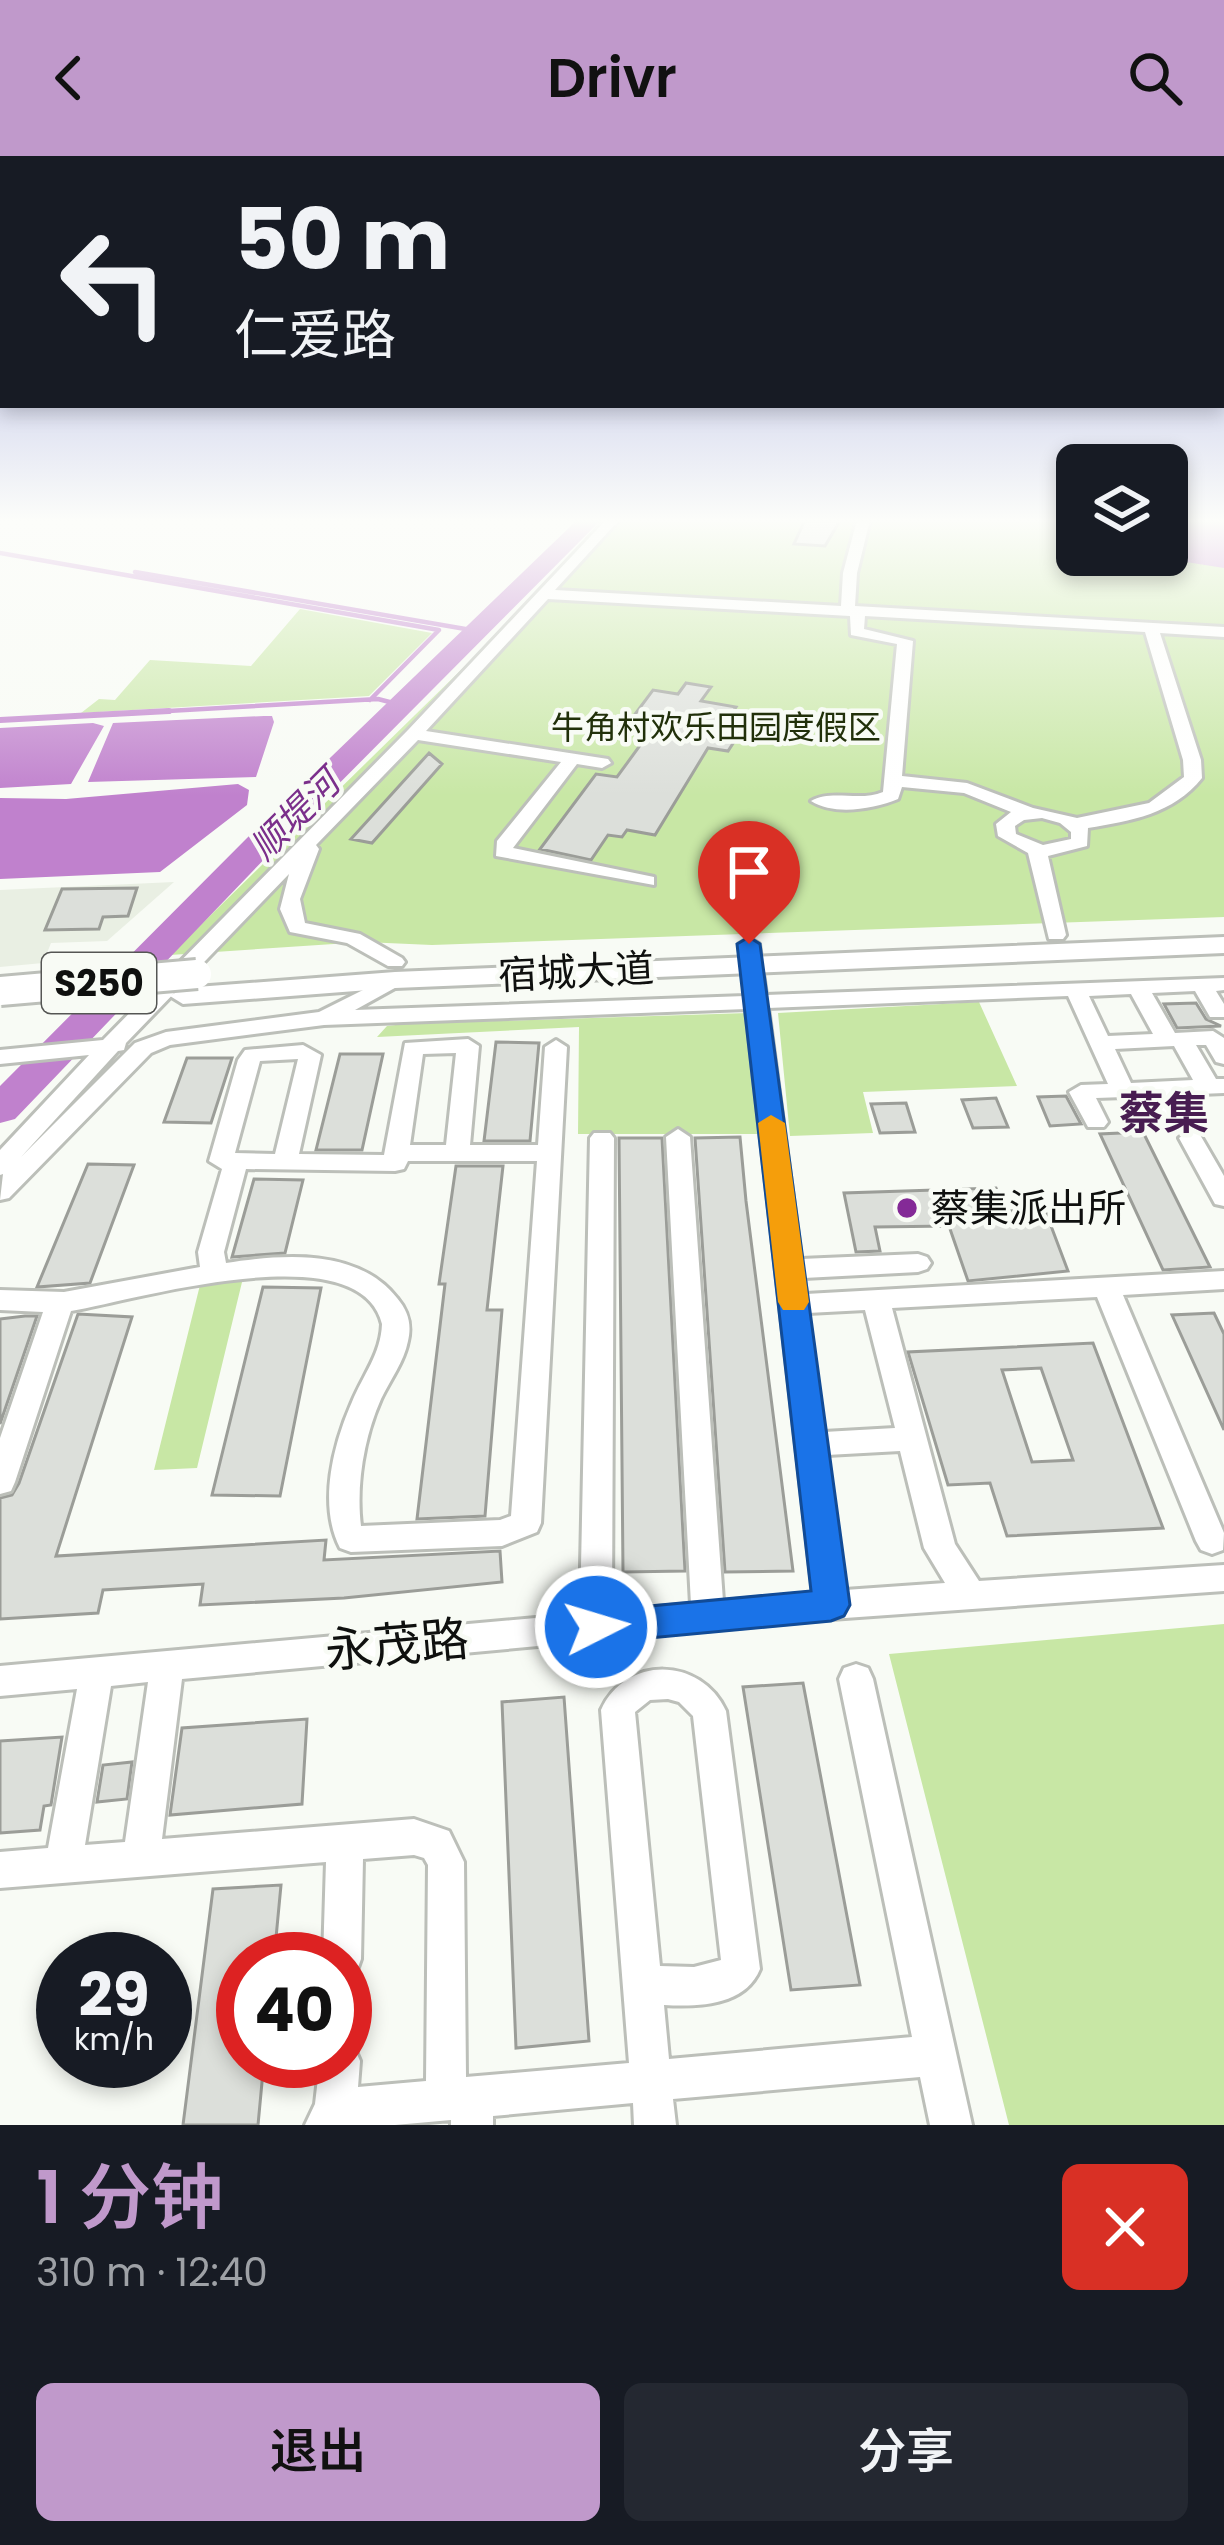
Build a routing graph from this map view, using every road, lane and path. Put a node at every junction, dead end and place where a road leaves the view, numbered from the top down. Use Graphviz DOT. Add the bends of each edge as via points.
graph roads {
  1 [pos="527,612"];
  2 [pos="853,612"];
  3 [pos="884,612"];
  4 [pos="1150,628"];
  5 [pos="1224,632"];
  6 [pos="415,734"];
  7 [pos="572,759"];
  8 [pos="602,763"];
  9 [pos="895,782"];
  10 [pos="820,802"];
  11 [pos="1030,813"];
  12 [pos="1075,824"];
  13 [pos="315,835"];
  14 [pos="1037,850"];
  15 [pos="647,881"];
  16 [pos="1224,929"];
  17 [pos="1056,934"];
  18 [pos="1224,945"];
  19 [pos="750,954"];
  20 [pos="395,971"];
  21 [pos="1213,984"];
  22 [pos="190,985"];
  23 [pos="1138,987"];
  24 [pos="1075,989"];
  25 [pos="0,991"];
  26 [pos="756,1000"];
  27 [pos="0,1012"];
  28 [pos="1219,1012"];
  29 [pos="324,1018"];
  30 [pos="166,1039"];
  31 [pos="1175,1040"];
  32 [pos="1100,1043"];
  33 [pos="110,1045"];
  34 [pos="556,1047"];
  35 [pos="0,1057"];
  36 [pos="1224,1057"];
  37 [pos="1216,1086"];
  38 [pos="1161,1088"];
  39 [pos="1123,1090"];
  40 [pos="1096,1122"];
  41 [pos="678,1137"];
  42 [pos="602,1138"];
  43 [pos="397,1153"];
  44 [pos="458,1153"];
  45 [pos="548,1154"];
  46 [pos="236,1161"];
  47 [pos="285,1162"];
  48 [pos="0,1167"];
  49 [pos="0,1192"];
  50 [pos="1224,1198"];
  51 [pos="918,1263"];
  52 [pos="789,1269"];
  53 [pos="215,1276"];
  54 [pos="1224,1280"];
  55 [pos="1106,1287"];
  56 [pos="0,1300"];
  57 [pos="876,1300"];
  58 [pos="60,1302"];
  59 [pos="794,1304"];
  60 [pos="913,1439"];
  61 [pos="811,1444"];
  62 [pos="0,1482"];
  63 [pos="1211,1541"];
  64 [pos="1224,1578"];
  65 [pos="970,1595"];
  66 [pos="831,1605"];
  67 [pos="708,1617"];
  68 [pos="596,1627"];
  69 [pos="167,1666"];
  70 [pos="97,1672"];
  71 [pos="856,1679"];
  72 [pos="0,1681"];
  73 [pos="345,1843"];
  74 [pos="141,1859"];
  75 [pos="63,1865"];
  76 [pos="0,1870"];
  77 [pos="343,1932"];
  78 [pos="642,1984"];
  79 [pos="937,2055"];
  80 [pos="650,2080"];
  81 [pos="463,2106"];
  82 [pos="331,2117"];
  83 [pos="655,2125"];
  84 [pos="951,2125"];
  1 -- 6 [label="street"];
  2 -- 9 [label="street" via="856,632 904,641"];
  3 -- 4 [label="street"];
  4 -- 5 [label="street"];
  4 -- 12 [label="street" via="1193,778 1144,810"];
  6 -- 7 [label="street"];
  6 -- 13 [label="street"];
  7 -- 8 [label="street"];
  7 -- 15 [label="street" via="503,852"];
  9 -- 10 [label="street" via="881,803"];
  9 -- 11 [label="street" via="967,788"];
  11 -- 12 [label="street"];
  11 -- 14 [label="street" via="1004,830"];
  12 -- 14 [label="street" via="1080,842"];
  13 -- 20 [label="street" via="290,896 291,919 311,933 371,944"];
  13 -- 33 [label="street"];
  14 -- 17 [label="street"];
  16 -- 17 [label="main road, 宿城大道 / S250"];
  17 -- 19 [label="main road, 宿城大道 / S250"];
  18 -- 19 [label="main road, 宿城大道 / S250"];
  19 -- 20 [label="main road, 宿城大道 / S250"];
  19 -- 26 [label="street"];
  20 -- 22 [label="main road, 宿城大道 / S250"];
  20 -- 29 [label="street"];
  21 -- 23 [label="street"];
  21 -- 28 [label="street"];
  22 -- 25 [label="main road, 宿城大道 / S250, bridge"];
  22 -- 27 [label="main road, 宿城大道 / S250"];
  23 -- 24 [label="street"];
  23 -- 31 [label="street"];
  24 -- 26 [label="street"];
  24 -- 32 [label="street"];
  26 -- 29 [label="street"];
  26 -- 52 [label="street"];
  29 -- 30 [label="street"];
  30 -- 33 [label="street"];
  30 -- 49 [label="street" via="143,1048"];
  31 -- 32 [label="street"];
  31 -- 36 [label="street" via="1213,1038"];
  31 -- 37 [label="street"];
  32 -- 39 [label="street"];
  33 -- 35 [label="street"];
  33 -- 48 [label="street"];
  34 -- 45 [label="street"];
  37 -- 38 [label="street"];
  38 -- 39 [label="street"];
  38 -- 50 [label="street"];
  39 -- 40 [label="street" via="1081,1092"];
  41 -- 67 [label="street"];
  42 -- 68 [label="street"];
  43 -- 44 [label="street"];
  43 -- 44 [label="street" via="413,1048 458,1045 467,1046"];
  43 -- 47 [label="street" via="395,1163"];
  44 -- 45 [label="street"];
  45 -- 53 [label="street" via="526,1523 516,1528 351,1539 342,1526 351,1454 395,1339 393,1309 338,1267"];
  46 -- 47 [label="street"];
  46 -- 47 [label="street" via="221,1161 248,1060 303,1052 310,1055"];
  46 -- 53 [label="street" via="211,1252"];
  51 -- 52 [label="street"];
  52 -- 59 [label="street"];
  53 -- 58 [label="street"];
  54 -- 55 [label="street"];
  55 -- 57 [label="street"];
  55 -- 63 [label="street"];
  56 -- 58 [label="street"];
  57 -- 59 [label="street"];
  57 -- 60 [label="street"];
  58 -- 62 [label="street"];
  59 -- 61 [label="street"];
  60 -- 61 [label="street"];
  60 -- 65 [label="street" via="940,1548"];
  61 -- 66 [label="street"];
  64 -- 65 [label="street, 永茂路"];
  65 -- 66 [label="street, 永茂路"];
  66 -- 67 [label="street, 永茂路"];
  67 -- 68 [label="street, 永茂路"];
  68 -- 69 [label="street, 永茂路"];
  69 -- 70 [label="street, 永茂路"];
  69 -- 74 [label="street"];
  70 -- 72 [label="street, 永茂路"];
  70 -- 75 [label="street"];
  71 -- 79 [label="street"];
  73 -- 74 [label="street"];
  73 -- 77 [label="street"];
  73 -- 81 [label="street" via="415,1837 436,1844 446,1862"];
  74 -- 75 [label="street"];
  75 -- 76 [label="street"];
  78 -- 78 [label="street" via="619,1710 625,1696 664,1684 691,1689 709,1711 741,1969 705,1986"];
  78 -- 80 [label="street"];
  79 -- 80 [label="street"];
  79 -- 84 [label="street"];
  80 -- 81 [label="street"];
  80 -- 83 [label="street"];
  81 -- 82 [label="street"];
}
